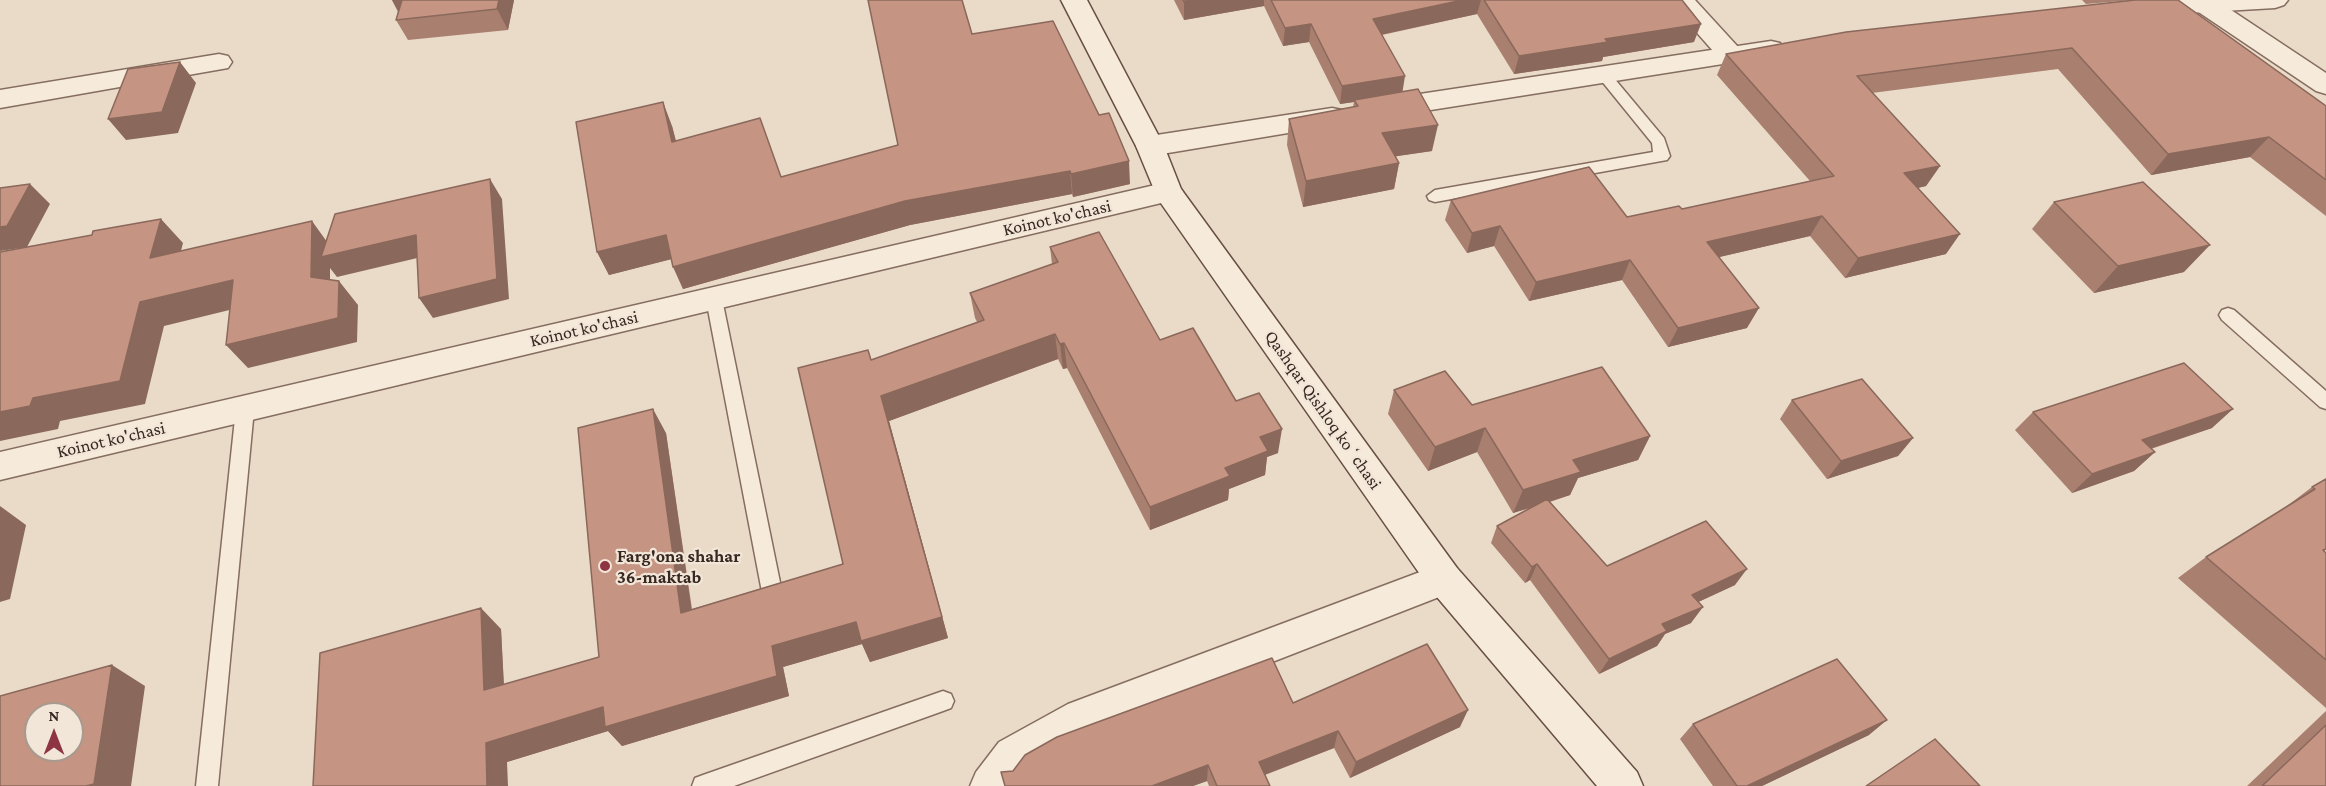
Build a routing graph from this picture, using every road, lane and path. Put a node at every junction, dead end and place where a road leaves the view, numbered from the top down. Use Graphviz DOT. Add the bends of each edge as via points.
graph roads {
  1 [pos="1074,0"];
  2 [pos="1681,0"];
  3 [pos="2275,0"];
  4 [pos="2174,2"];
  5 [pos="2206,5"];
  6 [pos="2118,11"];
  7 [pos="1801,46"];
  8 [pos="1730,54"];
  9 [pos="219,62"];
  10 [pos="1603,74"];
  11 [pos="2326,85"];
  12 [pos="0,99"];
  13 [pos="1150,146"];
  14 [pos="1168,192"];
  15 [pos="1435,196"];
  16 [pos="714,298"];
  17 [pos="2228,315"];
  18 [pos="2326,402"];
  19 [pos="245,409"];
  20 [pos="0,466"];
  21 [pos="1444,579"];
  22 [pos="772,592"];
  23 [pos="943,701"];
  24 [pos="207,786"];
  25 [pos="703,786"];
  26 [pos="990,786"];
  27 [pos="1623,786"];
  1 -- 13 [label="street, Qashqar Qishloq koʻchasi"];
  2 -- 8 [label="street"];
  3 -- 5 [label="street"];
  4 -- 5 [label="street"];
  4 -- 6 [label="street"];
  5 -- 11 [label="street"];
  7 -- 8 [label="street"];
  8 -- 10 [label="street"];
  9 -- 12 [label="street"];
  10 -- 13 [label="street"];
  10 -- 15 [label="lane" via="1659,142 1662,156"];
  13 -- 14 [label="street, Qashqar Qishloq koʻchasi"];
  14 -- 16 [label="street, Koinot ko'chasi"];
  14 -- 21 [label="street, Qashqar Qishloq koʻchasi"];
  16 -- 19 [label="street, Koinot ko'chasi"];
  16 -- 22 [label="lane"];
  17 -- 18 [label="lane"];
  19 -- 20 [label="street, Koinot ko'chasi"];
  19 -- 24 [label="lane"];
  21 -- 26 [label="street" via="1082,717 1013,756"];
  21 -- 27 [label="street, Qashqar Qishloq koʻchasi"];
  23 -- 25 [label="lane"];
}
